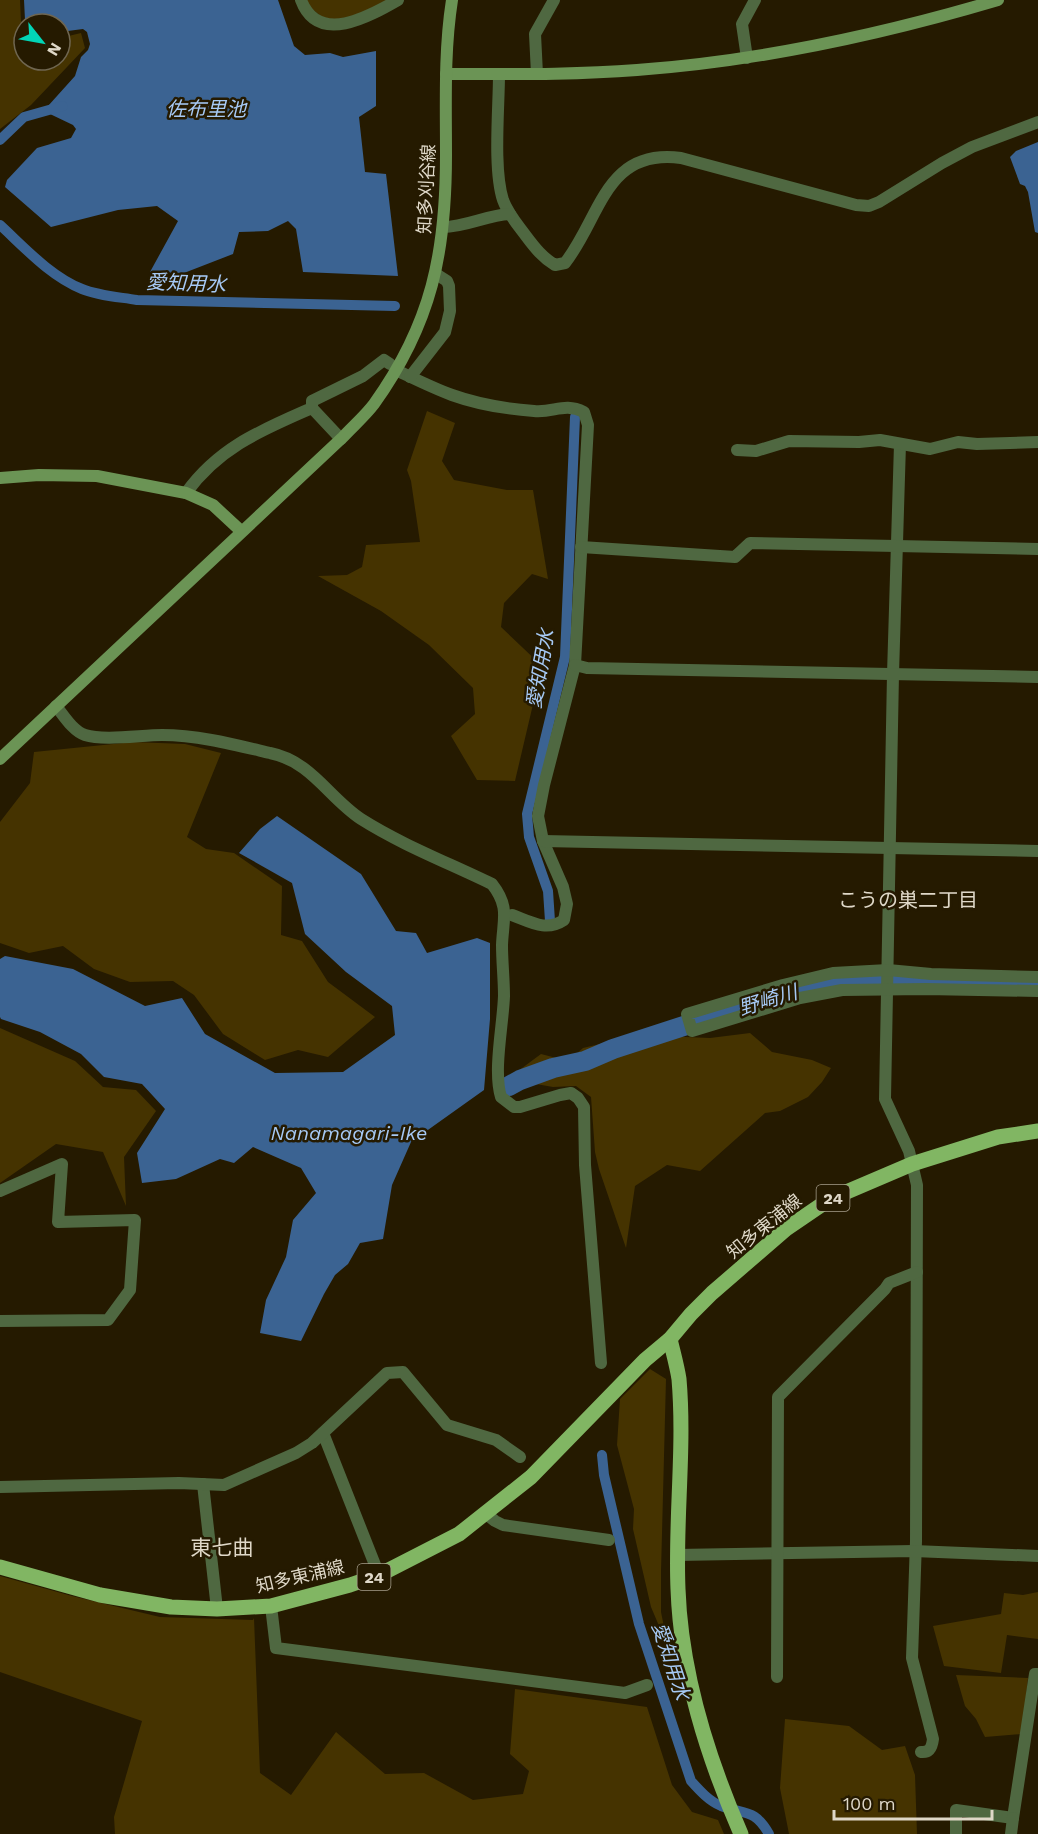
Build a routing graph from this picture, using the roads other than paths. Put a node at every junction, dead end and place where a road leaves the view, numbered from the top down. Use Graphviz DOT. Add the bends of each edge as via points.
graph roads {
  1 [pos="301,0"];
  2 [pos="398,0"];
  3 [pos="452,0"];
  4 [pos="554,0"];
  5 [pos="755,0"];
  6 [pos="998,0"];
  7 [pos="976,3"];
  8 [pos="747,58"];
  9 [pos="446,74"];
  10 [pos="500,74"];
  11 [pos="537,74"];
  12 [pos="1038,122"];
  13 [pos="510,214"];
  14 [pos="443,228"];
  15 [pos="436,274"];
  16 [pos="393,367"];
  17 [pos="410,377"];
  18 [pos="312,408"];
  19 [pos="341,439"];
  20 [pos="1038,442"];
  21 [pos="900,444"];
  22 [pos="737,450"];
  23 [pos="0,477"];
  24 [pos="186,493"];
  25 [pos="241,531"];
  26 [pos="896,546"];
  27 [pos="581,547"];
  28 [pos="1038,549"];
  29 [pos="575,665"];
  30 [pos="893,674"];
  31 [pos="1038,677"];
  32 [pos="56,706"];
  33 [pos="0,759"];
  34 [pos="543,841"];
  35 [pos="890,848"];
  36 [pos="1038,851"];
  37 [pos="512,915"];
  38 [pos="888,973"];
  39 [pos="1038,977"];
  40 [pos="888,989"];
  41 [pos="1038,991"];
  42 [pos="1038,1131"];
  43 [pos="912,1164"];
  44 [pos="0,1191"];
  45 [pos="917,1272"];
  46 [pos="0,1322"];
  47 [pos="670,1339"];
  48 [pos="601,1363"];
  49 [pos="323,1433"];
  50 [pos="520,1457"];
  51 [pos="203,1484"];
  52 [pos="0,1487"];
  53 [pos="485,1513"];
  54 [pos="609,1540"];
  55 [pos="914,1551"];
  56 [pos="778,1554"];
  57 [pos="677,1555"];
  58 [pos="1038,1556"];
  59 [pos="0,1567"];
  60 [pos="380,1575"];
  61 [pos="271,1606"];
  62 [pos="217,1609"];
  63 [pos="1038,1674"];
  64 [pos="777,1677"];
  65 [pos="647,1685"];
  66 [pos="921,1752"];
  67 [pos="1013,1818"];
  68 [pos="739,1830"];
  69 [pos="956,1834"];
  70 [pos="1011,1834"];
  1 -- 2 [label="street" via="315,19 332,25 352,23"];
  3 -- 9 [label="street, 知多刈谷線"];
  4 -- 11 [label="street" via="535,34"];
  5 -- 8 [label="street" via="742,24"];
  6 -- 7 [label="street"];
  7 -- 8 [label="street" via="919,24"];
  8 -- 11 [label="street" via="636,70"];
  9 -- 10 [label="street"];
  9 -- 14 [label="street, 知多刈谷線"];
  10 -- 11 [label="street"];
  10 -- 13 [label="street" via="498,176"];
  12 -- 13 [label="street" via="972,147 869,206 681,158 642,160 619,176 572,254 565,263 555,265 534,247"];
  13 -- 14 [label="street"];
  14 -- 15 [label="street, 知多刈谷線"];
  15 -- 16 [label="street, 知多刈谷線" via="423,319"];
  15 -- 17 [label="street" via="447,280 449,286 449,322 438,343"];
  16 -- 17 [label="street"];
  16 -- 18 [label="street" via="384,360 363,376 312,401"];
  16 -- 19 [label="street, 知多刈谷線" via="373,405"];
  17 -- 27 [label="street" via="453,396 481,403 537,412 564,407 584,412 588,425"];
  18 -- 19 [label="street"];
  18 -- 24 [label="street" via="235,446 216,459"];
  19 -- 25 [label="street, 知多刈谷線"];
  20 -- 21 [label="street" via="958,442 930,449"];
  21 -- 22 [label="street" via="880,440 789,441 756,451"];
  21 -- 26 [label="street"];
  23 -- 24 [label="street" via="97,476"];
  24 -- 25 [label="street" via="213,506"];
  25 -- 32 [label="street, 知多刈谷線"];
  26 -- 27 [label="street" via="750,543 735,557"];
  26 -- 28 [label="street"];
  26 -- 30 [label="street"];
  27 -- 29 [label="street"];
  29 -- 30 [label="street"];
  29 -- 34 [label="street" via="539,805"];
  30 -- 31 [label="street"];
  30 -- 35 [label="street"];
  32 -- 33 [label="street, 知多刈谷線"];
  32 -- 48 [label="street" via="82,734 94,737 191,737 285,757 315,776 361,819 492,884 500,894 505,917 498,1080 501,1097 520,1107 571,1093 584,1107"];
  34 -- 35 [label="street"];
  34 -- 37 [label="street" via="563,887 567,904 564,920 554,927"];
  35 -- 36 [label="street"];
  35 -- 38 [label="street"];
  38 -- 39 [label="street"];
  38 -- 40 [label="street"];
  38 -- 40 [label="street" via="865,971 820,976 687,1014 692,1031 822,993"];
  40 -- 41 [label="street"];
  40 -- 43 [label="street" via="885,1099"];
  42 -- 43 [label="main road, 知多東浦線 / 24" via="998,1137"];
  43 -- 45 [label="street" via="917,1185"];
  43 -- 47 [label="main road, 知多東浦線 / 24" via="830,1199 786,1229 712,1293"];
  44 -- 46 [label="street" via="62,1164 58,1222 135,1220 130,1290 108,1320"];
  45 -- 55 [label="street"];
  45 -- 56 [label="street" via="889,1283 778,1397"];
  47 -- 53 [label="main road, 知多東浦線 / 24" via="531,1477"];
  47 -- 57 [label="main road" via="680,1409"];
  49 -- 50 [label="street" via="387,1373 403,1372 447,1425 496,1440"];
  49 -- 51 [label="street" via="296,1453 234,1482"];
  49 -- 60 [label="street"];
  51 -- 52 [label="street"];
  51 -- 62 [label="street"];
  53 -- 54 [label="street" via="503,1525"];
  53 -- 60 [label="main road, 知多東浦線 / 24" via="459,1534"];
  55 -- 56 [label="street"];
  55 -- 58 [label="street"];
  55 -- 66 [label="street" via="912,1658 933,1739 931,1749"];
  56 -- 57 [label="street"];
  56 -- 64 [label="street"];
  57 -- 68 [label="main road" via="680,1616 693,1698"];
  59 -- 62 [label="main road, 知多東浦線 / 24" via="100,1595 171,1607"];
  60 -- 61 [label="main road, 知多東浦線 / 24"];
  61 -- 62 [label="main road, 知多東浦線 / 24"];
  61 -- 65 [label="street" via="276,1648 625,1693"];
  63 -- 67 [label="street"];
  67 -- 69 [label="street" via="956,1810"];
  67 -- 70 [label="street"];
}
